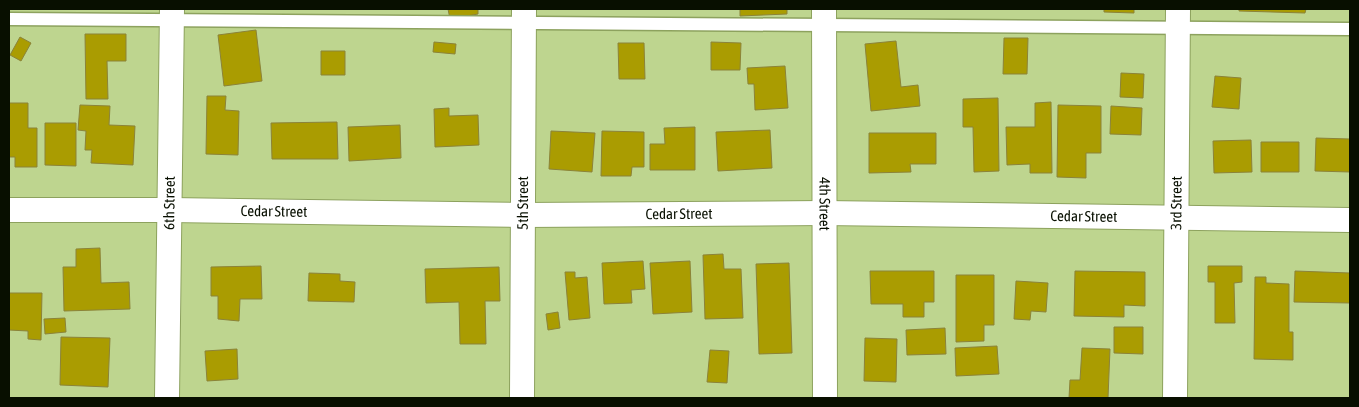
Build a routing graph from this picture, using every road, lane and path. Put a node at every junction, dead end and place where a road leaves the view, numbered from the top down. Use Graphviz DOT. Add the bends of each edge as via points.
graph roads {
  1 [pos="172,15"];
  2 [pos="524,16"];
  3 [pos="824,17"];
  4 [pos="1178,18"];
  5 [pos="9,19"];
  6 [pos="1350,28"];
  7 [pos="9,210"];
  8 [pos="170,210"];
  9 [pos="824,213"];
  10 [pos="523,215"];
  11 [pos="1176,216"];
  12 [pos="1350,220"];
  13 [pos="167,398"];
  14 [pos="522,398"];
  15 [pos="825,398"];
  16 [pos="1175,398"];
  1 -- 2 [label="lane"];
  1 -- 5 [label="lane"];
  1 -- 8 [label="street, 6th Street"];
  2 -- 3 [label="lane"];
  2 -- 10 [label="street, 5th Street"];
  3 -- 4 [label="lane"];
  3 -- 9 [label="street, 4th Street"];
  4 -- 6 [label="lane"];
  4 -- 11 [label="street, 3rd Street"];
  7 -- 8 [label="street, Cedar Street"];
  8 -- 10 [label="street, Cedar Street"];
  8 -- 13 [label="street, 6th Street"];
  9 -- 10 [label="street, Cedar Street"];
  9 -- 11 [label="street, Cedar Street"];
  9 -- 15 [label="street, 4th Street"];
  10 -- 14 [label="street, 5th Street"];
  11 -- 12 [label="street, Cedar Street"];
  11 -- 16 [label="street, 3rd Street"];
}
